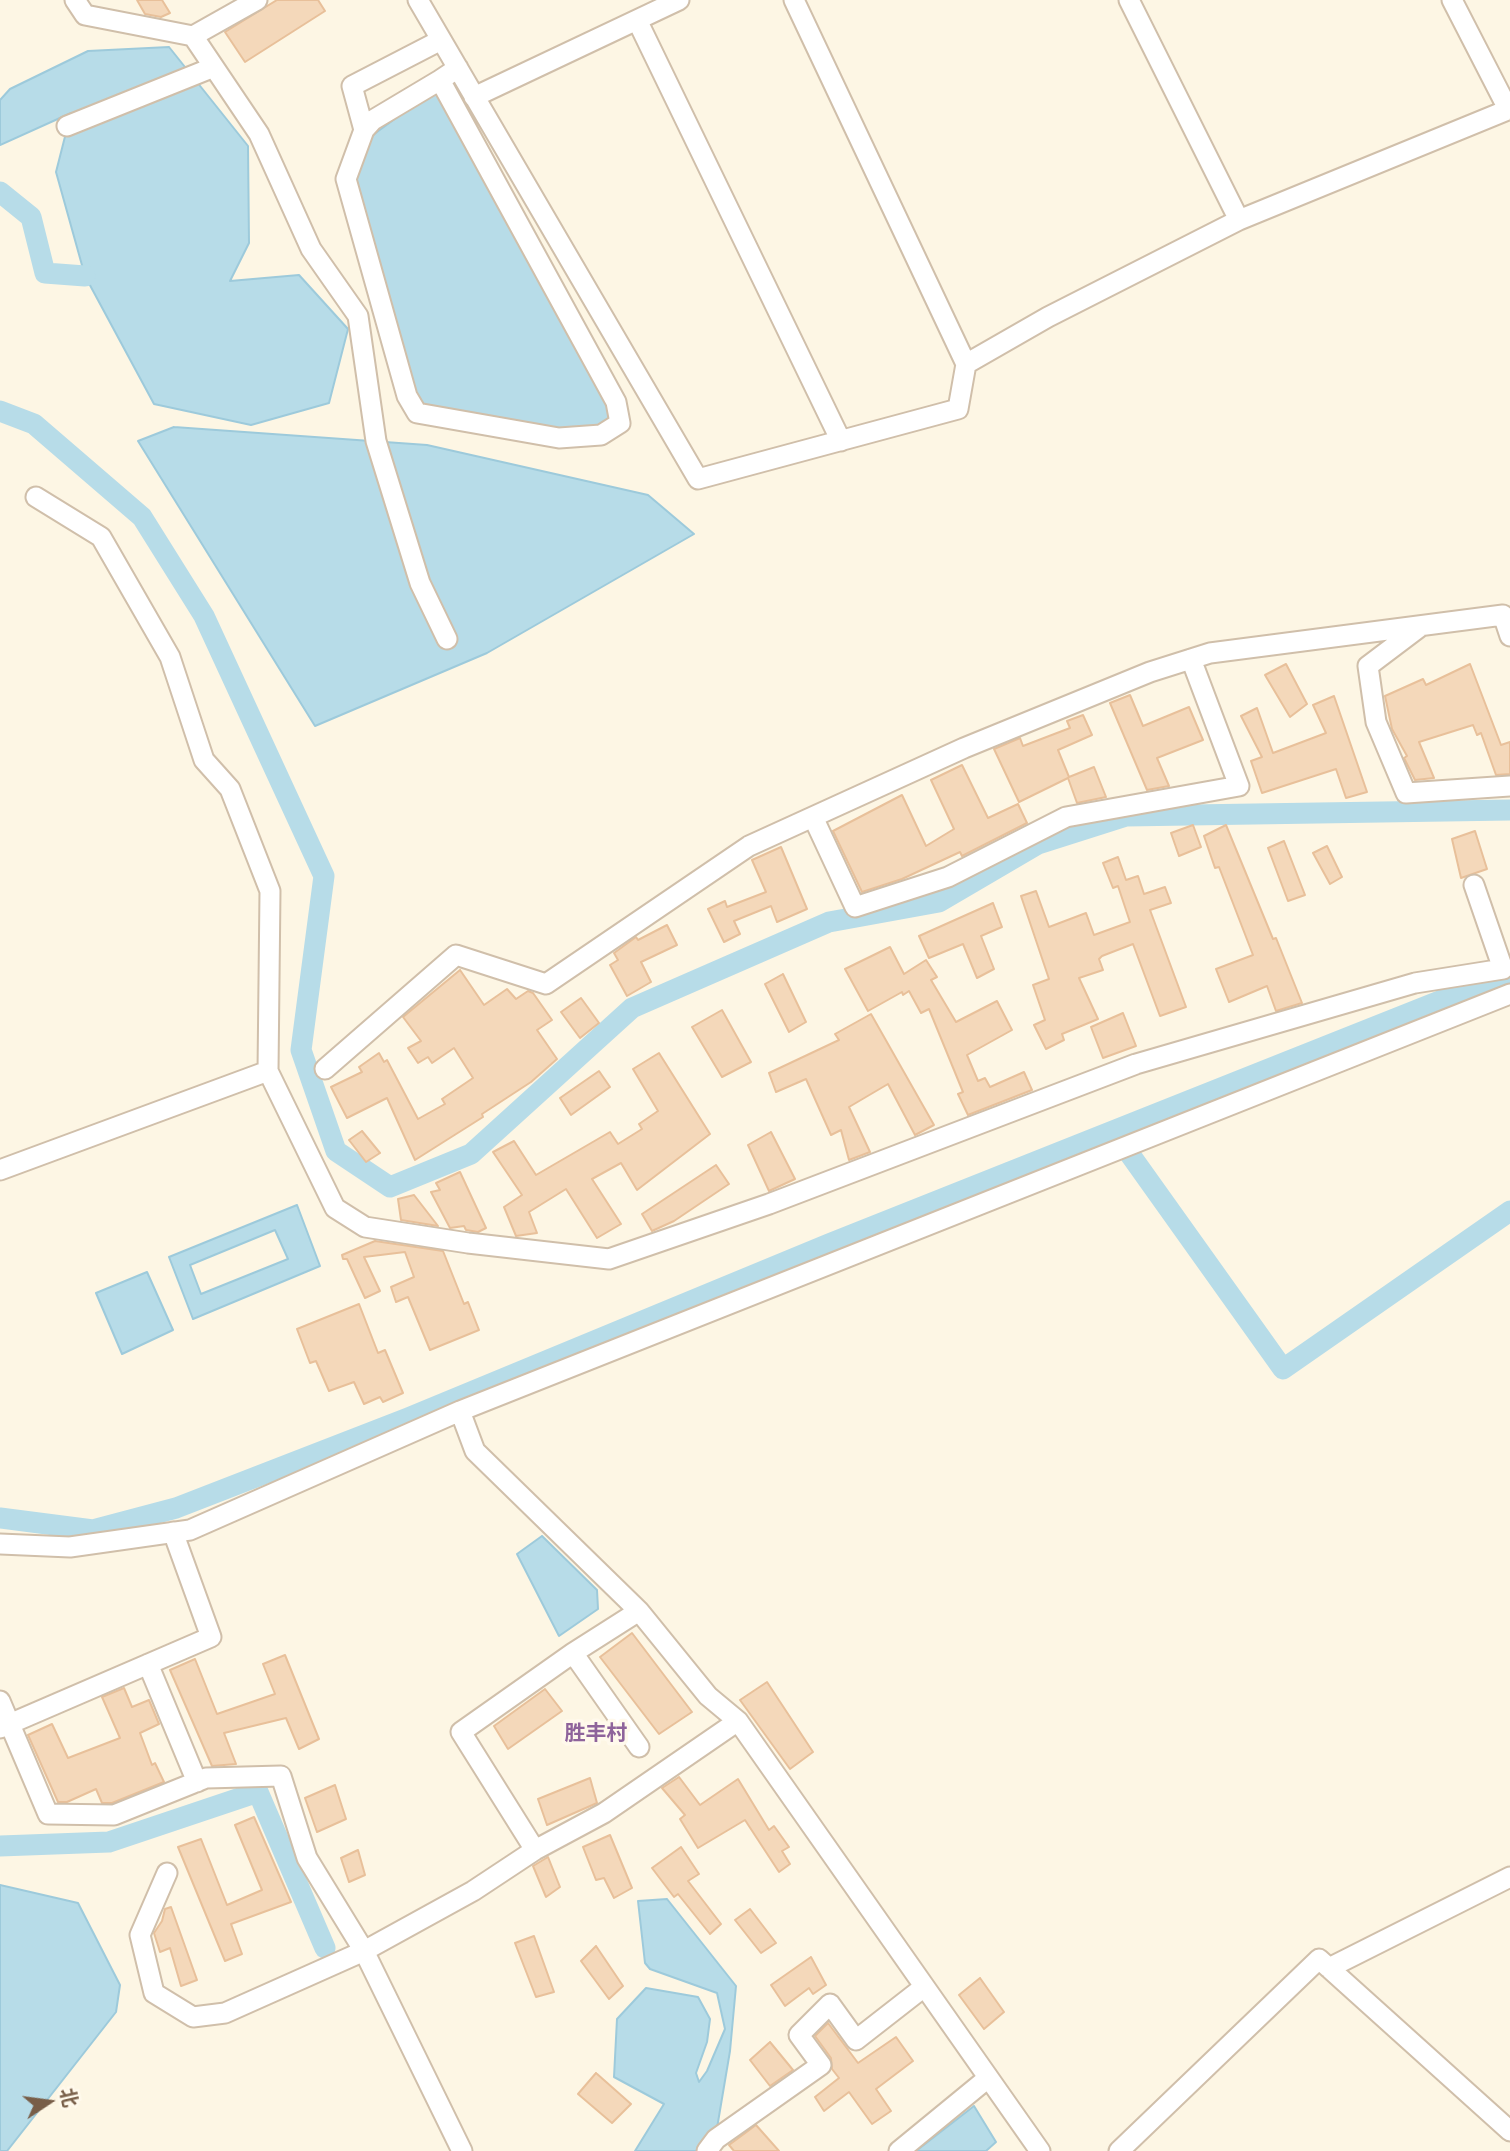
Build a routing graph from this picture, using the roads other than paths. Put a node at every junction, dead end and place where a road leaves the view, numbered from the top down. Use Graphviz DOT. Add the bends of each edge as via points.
graph roads {
  1 [pos="75,0"];
  2 [pos="257,0"];
  3 [pos="418,0"];
  4 [pos="679,0"];
  5 [pos="794,0"];
  6 [pos="1129,0"];
  7 [pos="1452,0"];
  8 [pos="637,20"];
  9 [pos="193,36"];
  10 [pos="441,40"];
  11 [pos="214,67"];
  12 [pos="458,68"];
  13 [pos="440,80"];
  14 [pos="474,97"];
  15 [pos="1509,109"];
  16 [pos="68,126"];
  17 [pos="364,130"];
  18 [pos="1239,219"];
  19 [pos="965,364"];
  20 [pos="841,441"];
  21 [pos="36,497"];
  22 [pos="1422,625"];
  23 [pos="1510,636"];
  24 [pos="447,639"];
  25 [pos="1191,659"];
  26 [pos="1510,786"];
  27 [pos="813,817"];
  28 [pos="1474,885"];
  29 [pos="1507,969"];
  30 [pos="1510,993"];
  31 [pos="325,1069"];
  32 [pos="268,1071"];
  33 [pos="0,1170"];
  34 [pos="460,1411"];
  35 [pos="173,1532"];
  36 [pos="0,1544"];
  37 [pos="639,1611"];
  38 [pos="573,1653"];
  39 [pos="148,1664"];
  40 [pos="0,1701"];
  41 [pos="738,1721"];
  42 [pos="5,1726"];
  43 [pos="639,1747"];
  44 [pos="197,1782"];
  45 [pos="535,1850"];
  46 [pos="167,1873"];
  47 [pos="1510,1877"];
  48 [pos="364,1951"];
  49 [pos="1329,1968"];
  50 [pos="924,1987"];
  51 [pos="988,2078"];
  52 [pos="1510,2131"];
  53 [pos="462,2151"];
  54 [pos="706,2151"];
  55 [pos="899,2151"];
  56 [pos="1040,2151"];
  57 [pos="1119,2151"];
  1 -- 9 [label="street" via="85,15"];
  2 -- 9 [label="street"];
  3 -- 10 [label="street"];
  4 -- 8 [label="street"];
  5 -- 19 [label="street"];
  6 -- 18 [label="street"];
  7 -- 15 [label="street"];
  8 -- 14 [label="street"];
  8 -- 20 [label="street"];
  9 -- 11 [label="street"];
  10 -- 12 [label="street"];
  10 -- 17 [label="street" via="352,86"];
  11 -- 16 [label="street"];
  11 -- 24 [label="street" via="259,134 311,249 358,316 376,441 420,583"];
  12 -- 13 [label="street"];
  12 -- 14 [label="street"];
  13 -- 17 [label="street"];
  13 -- 17 [label="street" via="616,402 620,423 601,435 559,439 417,413 407,396 346,178"];
  14 -- 20 [label="street" via="698,479"];
  15 -- 18 [label="street"];
  18 -- 19 [label="street"];
  19 -- 20 [label="street" via="958,409"];
  21 -- 32 [label="street" via="101,537 170,657 204,760 230,789 270,891"];
  22 -- 23 [label="street" via="1503,615"];
  22 -- 25 [label="street"];
  22 -- 26 [label="street" via="1368,666 1376,722 1406,793"];
  25 -- 27 [label="street" via="964,748"];
  25 -- 27 [label="street" via="1239,786 1066,817 948,877 855,907"];
  27 -- 31 [label="street" via="749,846 546,984 456,955"];
  28 -- 29 [label="street"];
  29 -- 32 [label="street" via="1415,983 1136,1064 769,1205 608,1259 366,1227 335,1208"];
  30 -- 34 [label="street"];
  32 -- 33 [label="street"];
  34 -- 35 [label="street" via="190,1530"];
  34 -- 37 [label="street" via="475,1451"];
  35 -- 36 [label="street" via="69,1547"];
  35 -- 39 [label="street" via="211,1637"];
  37 -- 38 [label="street"];
  37 -- 41 [label="street" via="708,1696"];
  38 -- 43 [label="street"];
  38 -- 45 [label="street" via="461,1732"];
  39 -- 42 [label="street"];
  39 -- 44 [label="street"];
  40 -- 42 [label="street"];
  41 -- 45 [label="street" via="604,1813"];
  41 -- 50 [label="street"];
  42 -- 44 [label="street" via="48,1814 114,1815"];
  44 -- 48 [label="street" via="281,1776 307,1858"];
  45 -- 48 [label="street" via="473,1891"];
  46 -- 48 [label="street" via="140,1935 153,1993 193,2017 225,2013"];
  47 -- 49 [label="street"];
  48 -- 53 [label="street"];
  49 -- 52 [label="street"];
  49 -- 57 [label="street" via="1318,1959"];
  50 -- 51 [label="street"];
  50 -- 54 [label="street" via="856,2039 831,2004 799,2035 821,2065 716,2139"];
  51 -- 55 [label="street"];
  51 -- 56 [label="street"];
}
